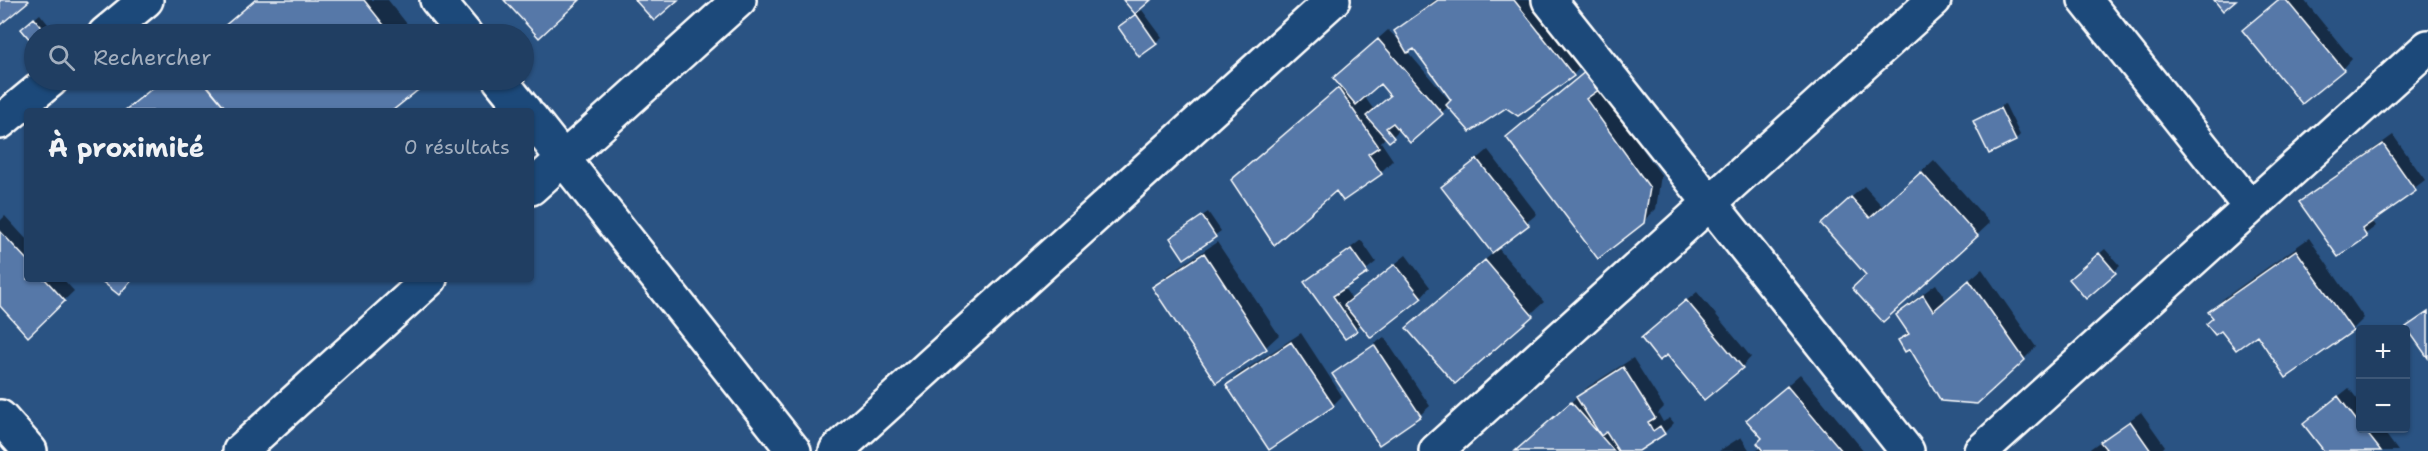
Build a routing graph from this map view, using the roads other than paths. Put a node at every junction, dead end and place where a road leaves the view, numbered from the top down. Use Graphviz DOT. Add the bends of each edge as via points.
graph roads {
  1 [pos="146,0"];
  2 [pos="437,0"];
  3 [pos="739,0"];
  4 [pos="1333,0"];
  5 [pos="1549,0"];
  6 [pos="1934,0"];
  7 [pos="2085,0"];
  8 [pos="117,24"];
  9 [pos="457,24"];
  10 [pos="2428,47"];
  11 [pos="39,90"];
  12 [pos="508,90"];
  13 [pos="523,108"];
  14 [pos="0,122"];
  15 [pos="534,122"];
  16 [pos="563,159"];
  17 [pos="534,185"];
  18 [pos="1710,203"];
  19 [pos="2250,207"];
  20 [pos="427,282"];
  21 [pos="0,417"];
  22 [pos="30,451"];
  23 [pos="240,451"];
  24 [pos="794,451"];
  25 [pos="836,451"];
  26 [pos="1436,451"];
  27 [pos="1907,451"];
  28 [pos="1981,451"];
  1 -- 8 [label="street"];
  2 -- 9 [label="street"];
  3 -- 16 [label="street"];
  4 -- 25 [label="street"];
  5 -- 18 [label="street"];
  6 -- 18 [label="street"];
  7 -- 19 [label="street"];
  10 -- 19 [label="street"];
  11 -- 14 [label="street"];
  12 -- 13 [label="street"];
  15 -- 16 [label="street"];
  16 -- 17 [label="street"];
  16 -- 24 [label="street"];
  18 -- 26 [label="street"];
  18 -- 27 [label="street"];
  19 -- 28 [label="street"];
  20 -- 23 [label="street"];
  21 -- 22 [label="street"];
}
